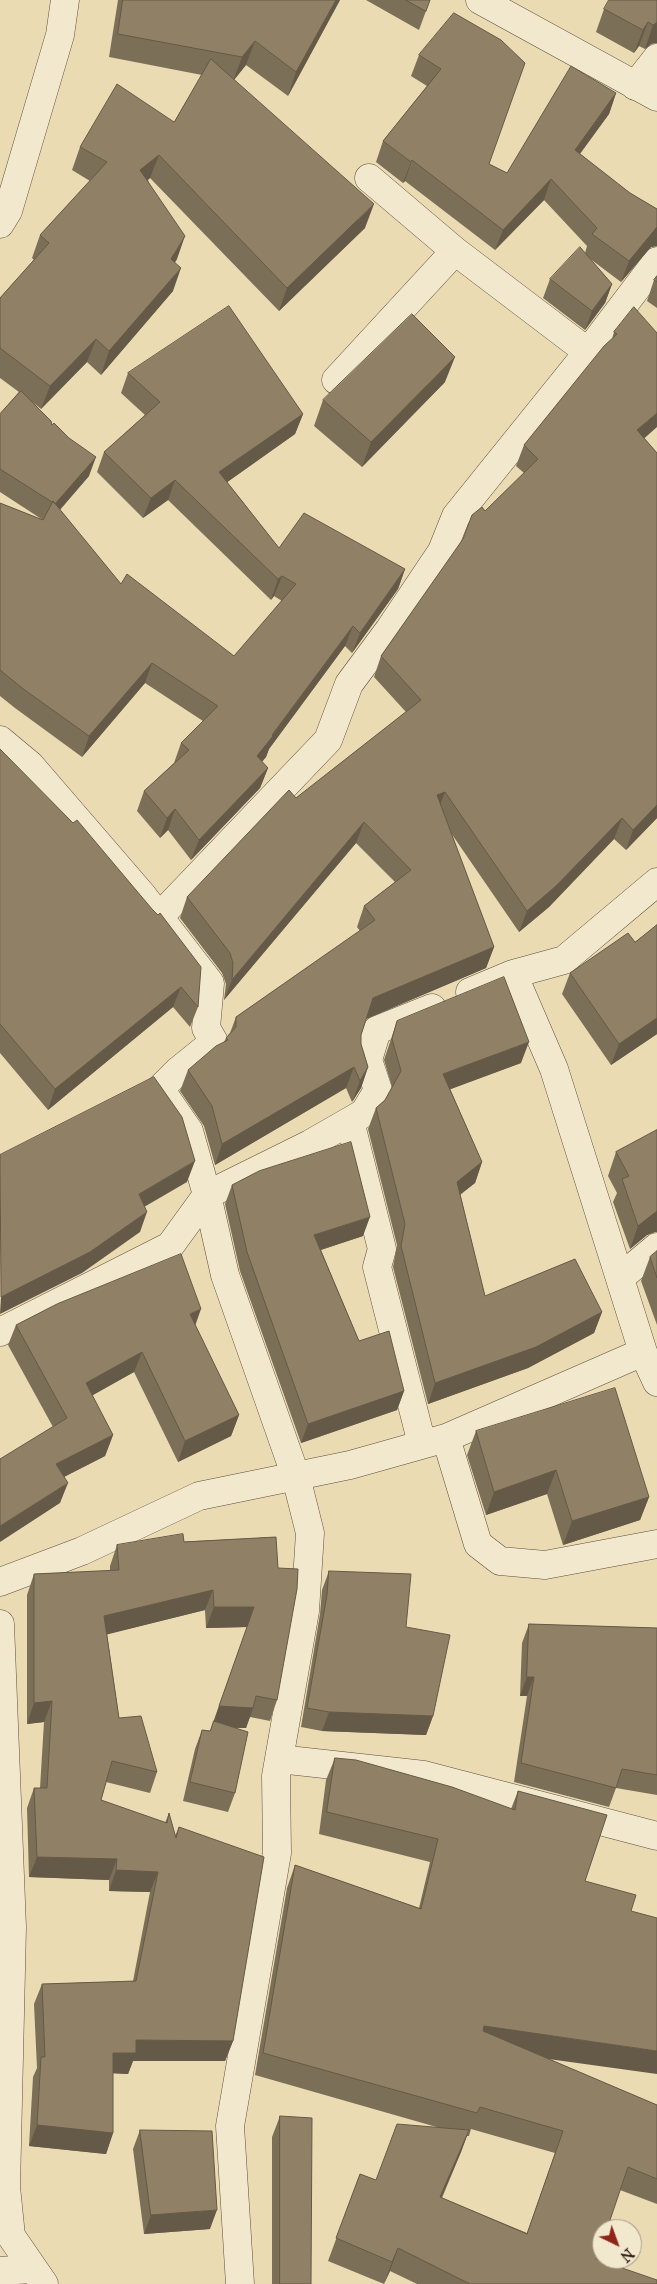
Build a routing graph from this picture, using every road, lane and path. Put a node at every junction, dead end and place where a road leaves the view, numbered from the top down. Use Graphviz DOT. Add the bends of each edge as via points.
graph roads {
  1 [pos="65,0"];
  2 [pos="480,0"];
  3 [pos="657,58"];
  4 [pos="646,91"];
  5 [pos="369,178"];
  6 [pos="0,224"];
  7 [pos="455,251"];
  8 [pos="657,261"];
  9 [pos="588,352"];
  10 [pos="336,380"];
  11 [pos="0,740"];
  12 [pos="657,882"];
  13 [pos="159,917"];
  14 [pos="513,974"];
  15 [pos="350,1120"];
  16 [pos="207,1196"];
  17 [pos="657,1247"];
  18 [pos="621,1277"];
  19 [pos="0,1332"];
  20 [pos="643,1352"];
  21 [pos="657,1382"];
  22 [pos="434,1441"];
  23 [pos="296,1478"];
  24 [pos="657,1544"];
  25 [pos="0,1582"];
  26 [pos="0,1624"];
  27 [pos="279,1758"];
  28 [pos="657,1836"];
  29 [pos="0,2270"];
  30 [pos="38,2276"];
  31 [pos="240,2284"];
  1 -- 6 [label="street" via="54,53 8,211"];
  2 -- 4 [label="street"];
  3 -- 4 [label="street"];
  5 -- 7 [label="street"];
  7 -- 9 [label="street"];
  7 -- 10 [label="street"];
  8 -- 9 [label="street"];
  9 -- 13 [label="street" via="456,516 442,551 349,684 328,740"];
  11 -- 13 [label="street" via="30,765"];
  12 -- 14 [label="street" via="564,960"];
  13 -- 16 [label="street" via="210,983 206,1028 214,1042 178,1070 160,1089 189,1131"];
  14 -- 15 [label="street" via="377,1030 368,1060 378,1090 364,1113"];
  14 -- 18 [label="street" via="554,1069"];
  15 -- 16 [label="street"];
  15 -- 22 [label="street" via="382,1249 377,1267"];
  16 -- 19 [label="street" via="170,1246"];
  16 -- 23 [label="street" via="225,1275"];
  17 -- 18 [label="street"];
  18 -- 20 [label="street"];
  20 -- 21 [label="street"];
  20 -- 22 [label="street"];
  22 -- 23 [label="street"];
  22 -- 24 [label="street" via="478,1544 500,1561 545,1565"];
  23 -- 25 [label="street" via="199,1496 82,1551"];
  23 -- 27 [label="street" via="310,1533 304,1611"];
  26 -- 30 [label="street" via="12,1927 6,2187 11,2236"];
  27 -- 28 [label="street" via="424,1775"];
  27 -- 31 [label="street" via="276,1776 277,1853 230,2126"];
  29 -- 30 [label="street"];
}
